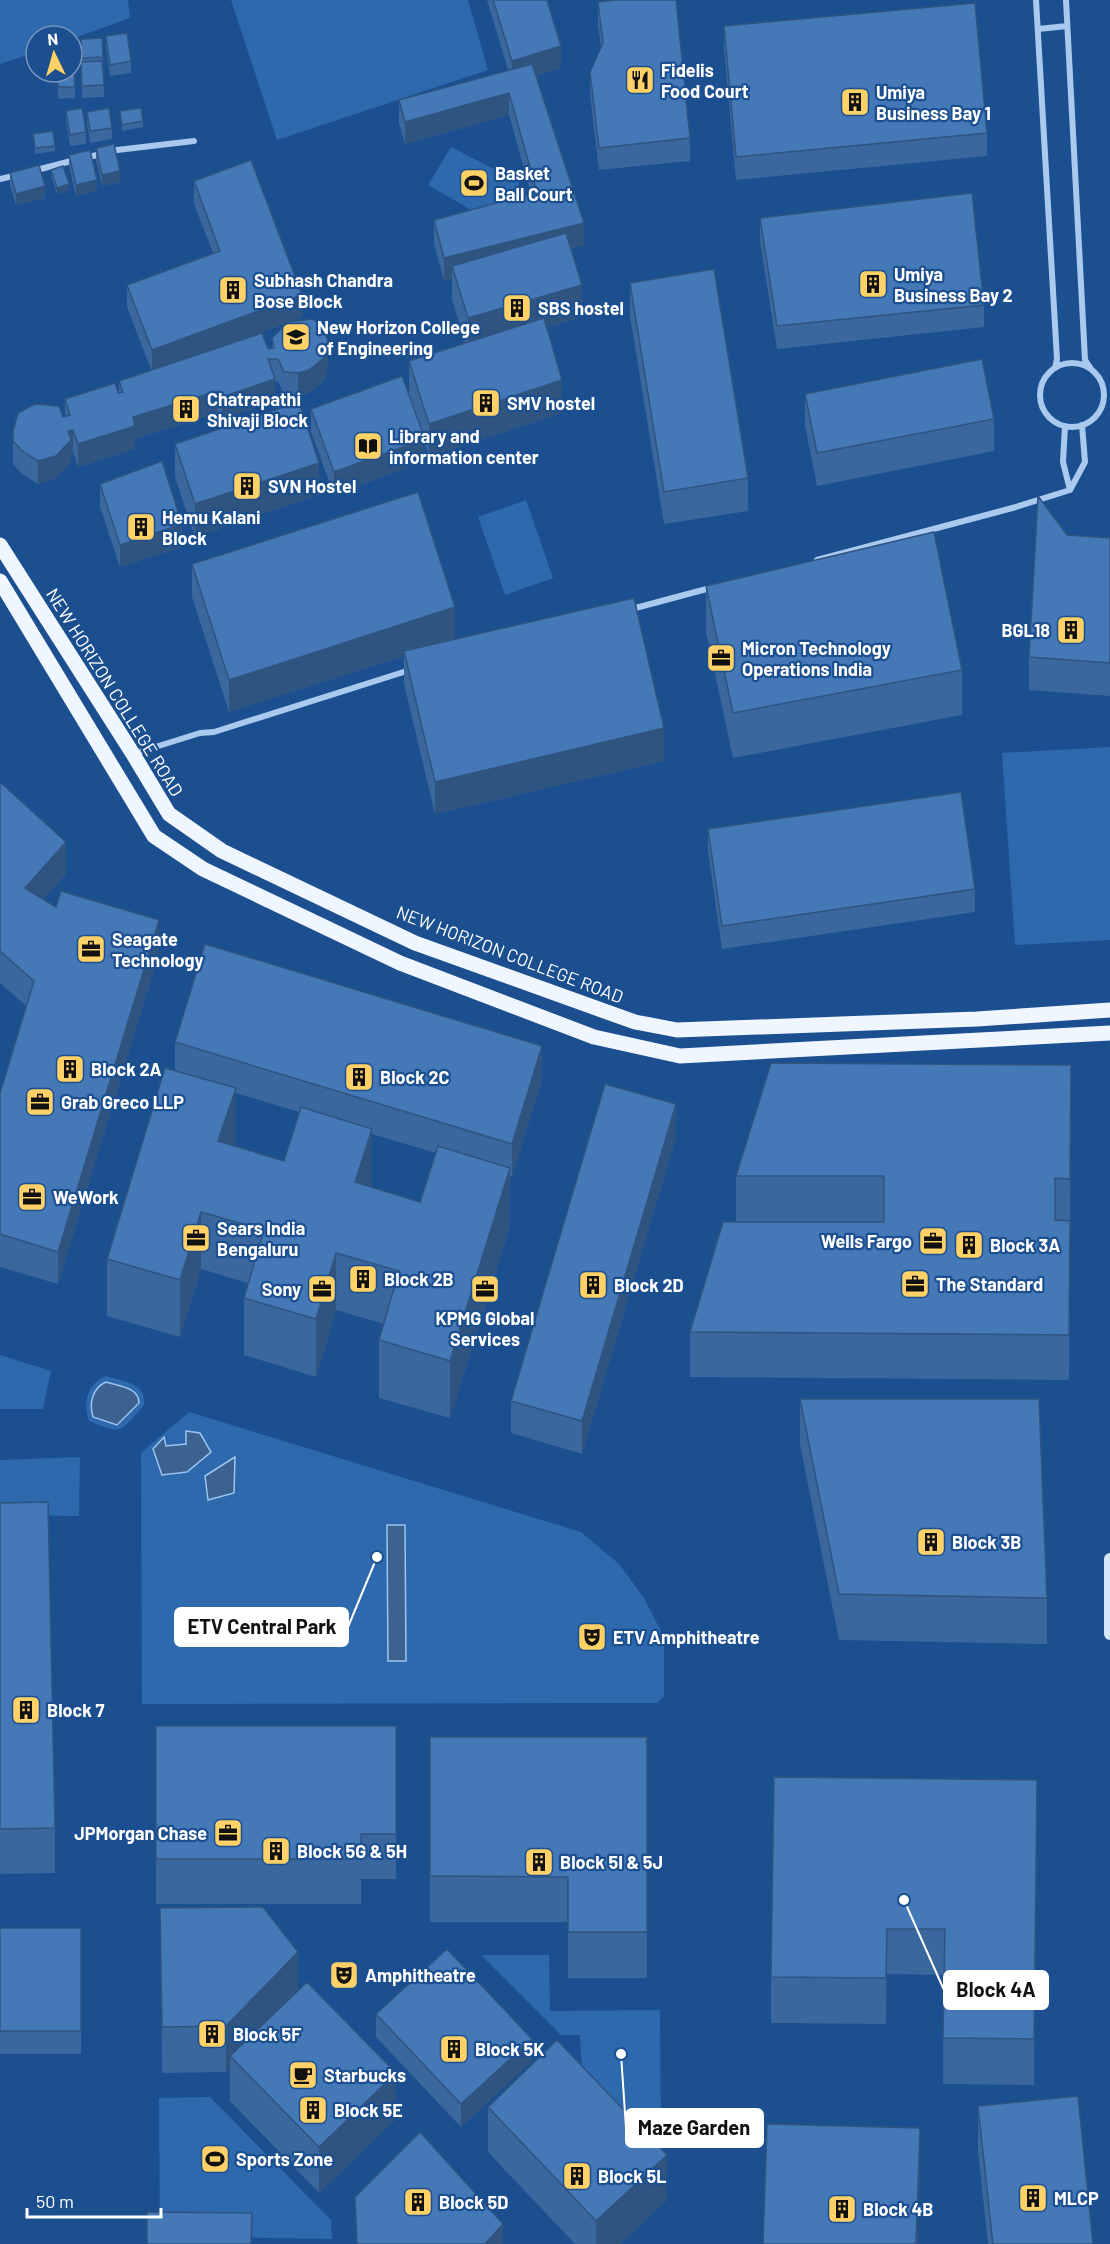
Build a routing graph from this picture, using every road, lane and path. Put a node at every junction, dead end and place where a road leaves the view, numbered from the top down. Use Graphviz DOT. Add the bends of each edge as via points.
graph roads {
  1 [pos="1036,0"];
  2 [pos="1066,0"];
  3 [pos="1067,26"];
  4 [pos="1038,29"];
  5 [pos="194,141"];
  6 [pos="0,179"];
  7 [pos="1055,368"];
  8 [pos="1091,369"];
  9 [pos="1082,425"];
  10 [pos="1065,426"];
  11 [pos="1070,490"];
  12 [pos="0,545"];
  13 [pos="806,563"];
  14 [pos="0,581"];
  15 [pos="725,584"];
  16 [pos="621,612"];
  17 [pos="419,668"];
  18 [pos="133,754"];
  19 [pos="1110,1010"];
  20 [pos="1110,1033"];
  21 [pos="1110,1559"];
  22 [pos="1110,1634"];
  1 -- 4 [label="street"];
  2 -- 3 [label="street"];
  3 -- 4 [label="street"];
  3 -- 8 [label="street" via="1085,360"];
  4 -- 7 [label="street"];
  5 -- 6 [label="street" via="117,150"];
  7 -- 8 [label="street" via="1076,363"];
  7 -- 10 [label="street" via="1042,384 1041,402 1052,420"];
  8 -- 9 [label="street" via="1102,384 1103,401 1096,416"];
  9 -- 10 [label="street"];
  9 -- 11 [label="street" via="1085,462"];
  10 -- 11 [label="street" via="1063,462"];
  11 -- 13 [label="street"];
  12 -- 18 [label="main road, NEW HORIZON COLLEGE ROAD"];
  14 -- 20 [label="main road" via="154,836 203,869 400,963 594,1037 680,1056"];
  15 -- 16 [label="street"];
  17 -- 18 [label="street"];
  18 -- 19 [label="main road, NEW HORIZON COLLEGE ROAD" via="168,814 222,851 415,943 635,1022 676,1030 977,1020"];
  21 -- 22 [label="main road"];
}
